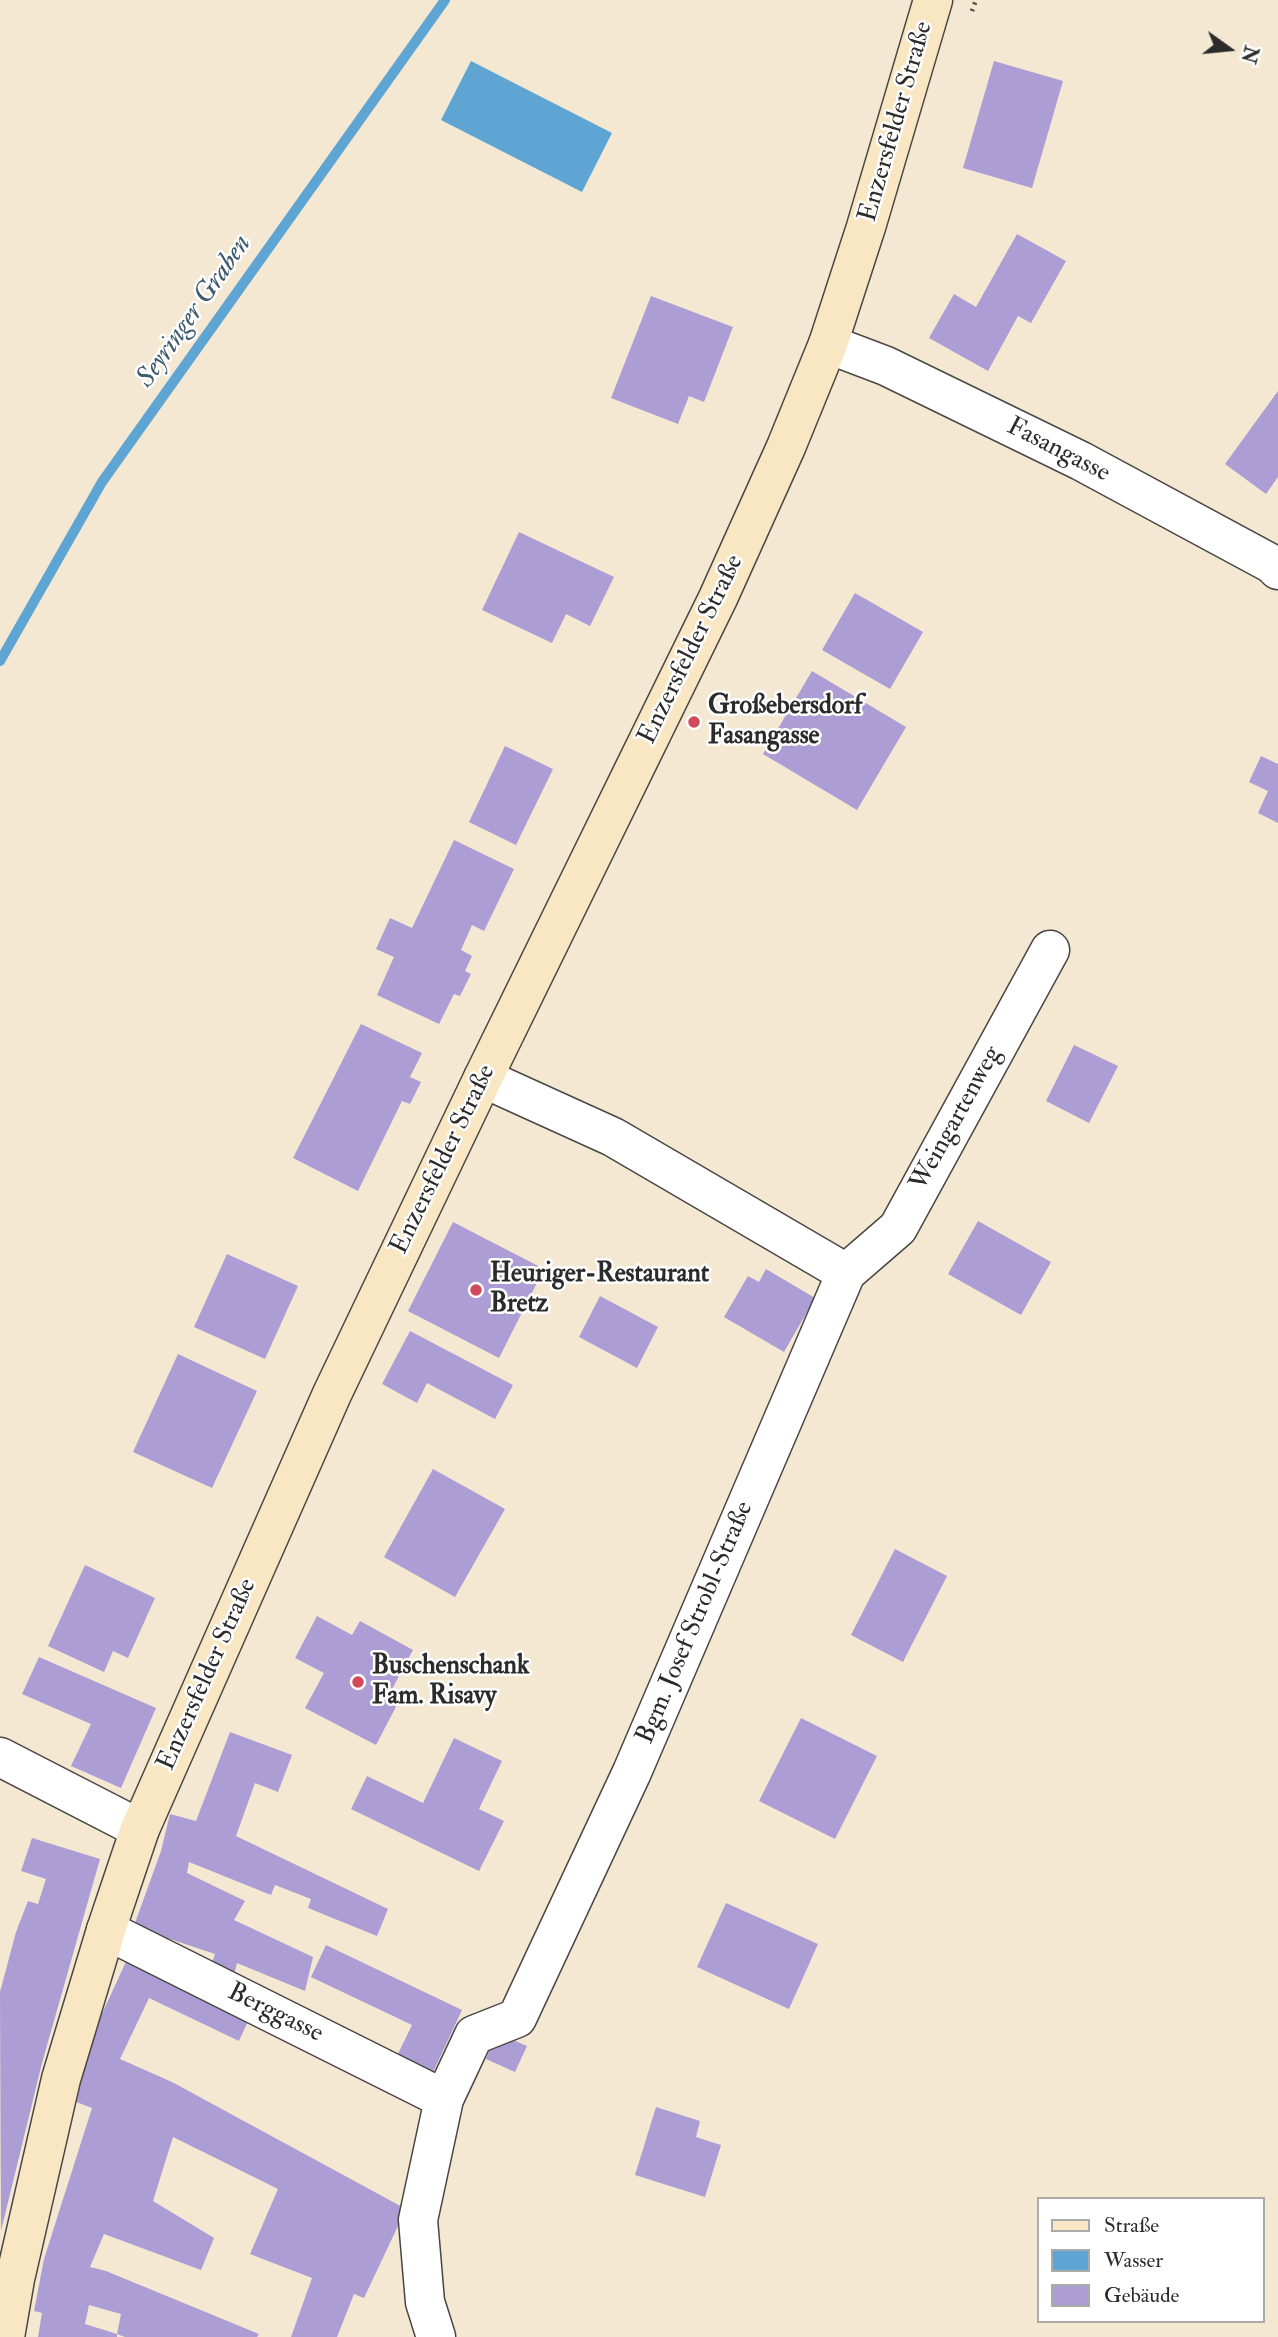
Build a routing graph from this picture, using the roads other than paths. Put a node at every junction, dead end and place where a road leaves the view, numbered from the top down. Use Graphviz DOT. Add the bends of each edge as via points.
graph roads {
  1 [pos="933,0"];
  2 [pos="828,344"];
  3 [pos="1276,563"];
  4 [pos="1050,950"];
  5 [pos="483,1077"];
  6 [pos="846,1273"];
  7 [pos="0,1757"];
  8 [pos="141,1829"];
  9 [pos="106,1930"];
  10 [pos="444,2099"];
  11 [pos="5,2337"];
  12 [pos="436,2337"];
  1 -- 2 [label="street, Enzersfelder Straße"];
  2 -- 3 [label="street, Fasangasse" via="886,366 1081,461"];
  2 -- 5 [label="street, Enzersfelder Straße" via="718,598"];
  4 -- 6 [label="street, Weingartenweg" via="898,1228"];
  5 -- 6 [label="street" via="613,1138"];
  5 -- 8 [label="street, Enzersfelder Straße" via="332,1394"];
  6 -- 10 [label="street, Bgm. Josef Strobl-Straße" via="632,1772 517,2018 474,2035"];
  7 -- 8 [label="street"];
  8 -- 9 [label="street, Enzersfelder Straße"];
  9 -- 10 [label="street, Berggasse"];
  9 -- 11 [label="street, Enzersfelder Straße" via="61,2079"];
  10 -- 12 [label="street, Bgm. Josef Strobl-Straße" via="418,2220 425,2302"];
}
